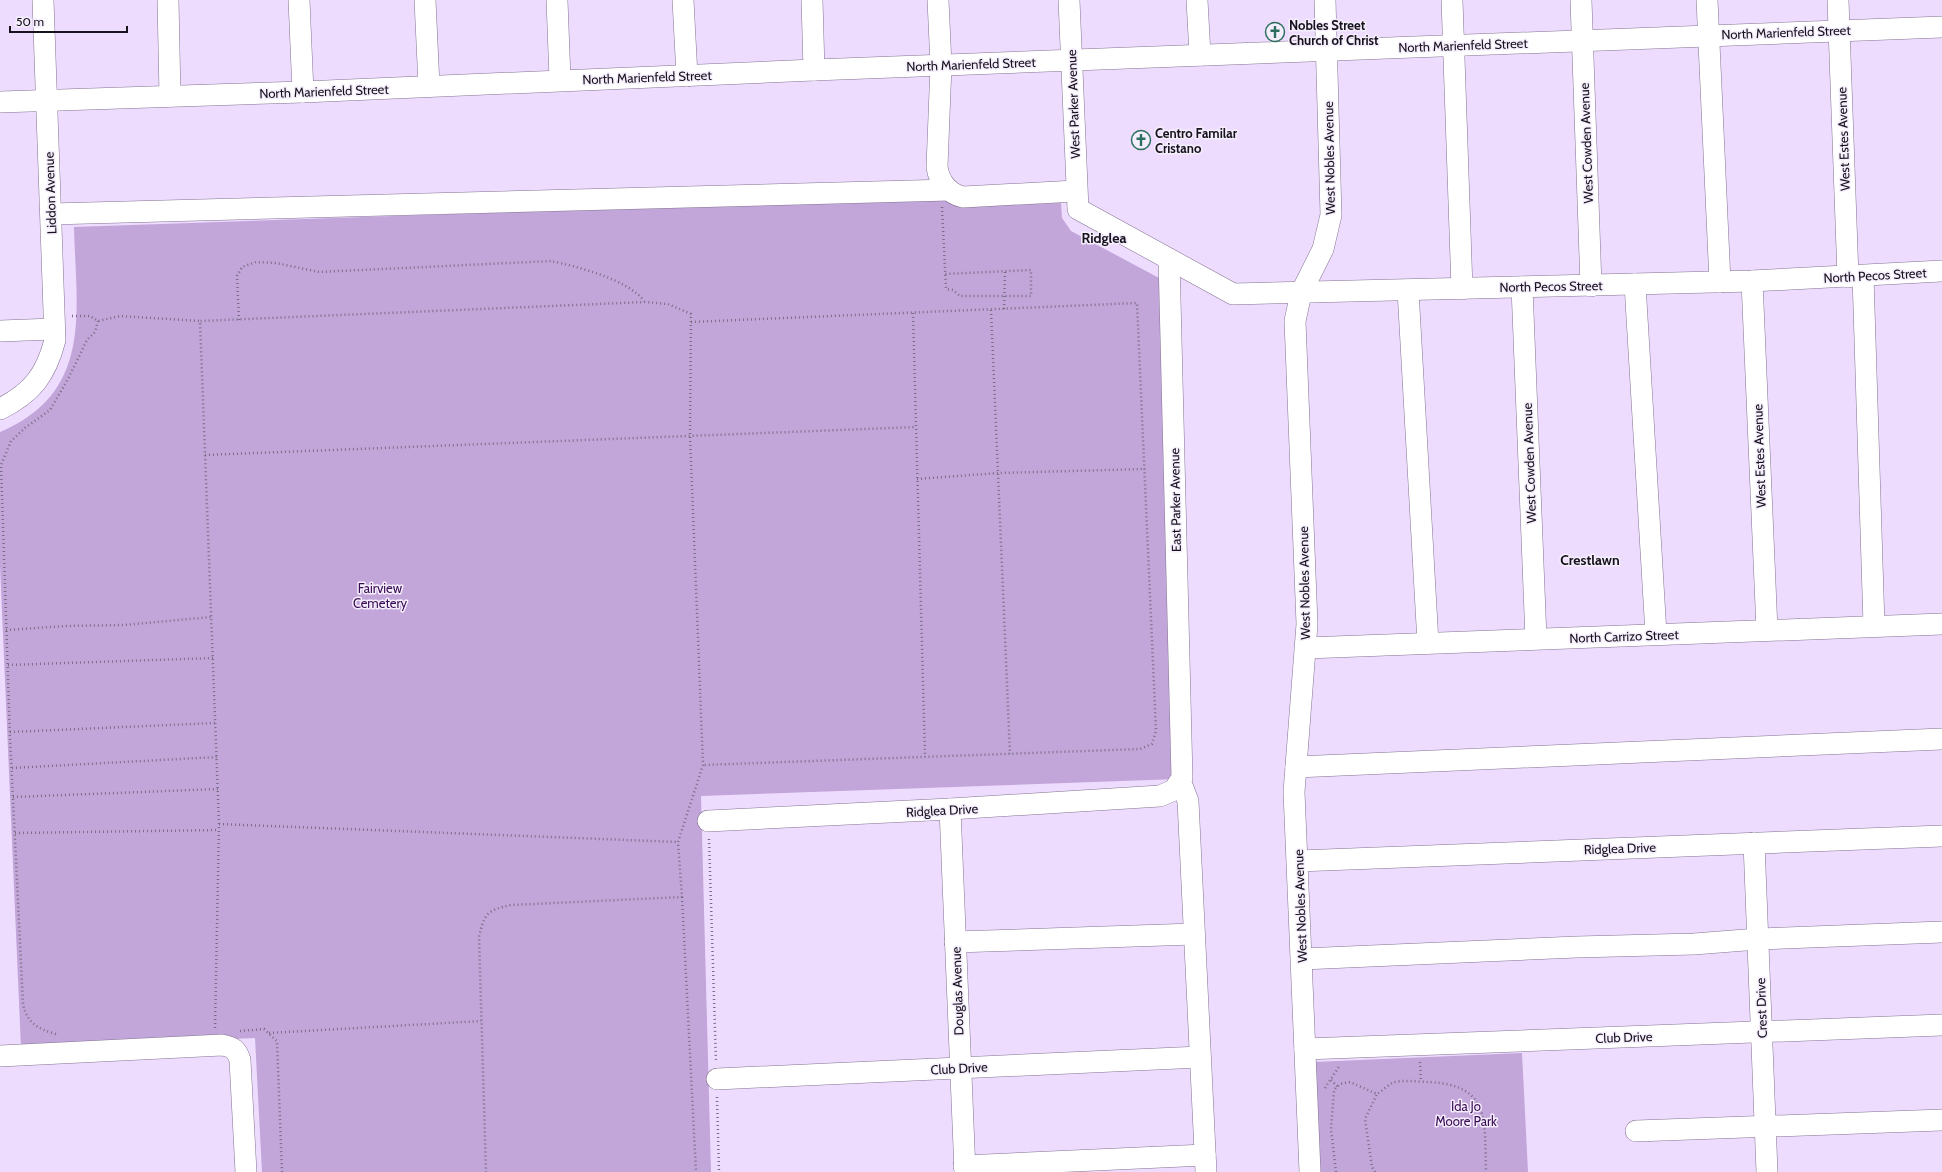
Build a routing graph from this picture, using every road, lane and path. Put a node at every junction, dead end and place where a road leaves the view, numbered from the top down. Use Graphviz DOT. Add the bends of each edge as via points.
graph roads {
  1 [pos="43,0"];
  2 [pos="168,0"];
  3 [pos="299,0"];
  4 [pos="425,0"];
  5 [pos="556,0"];
  6 [pos="683,0"];
  7 [pos="812,0"];
  8 [pos="938,0"];
  9 [pos="1069,0"];
  10 [pos="1197,0"];
  11 [pos="1325,0"];
  12 [pos="1452,0"];
  13 [pos="1581,0"];
  14 [pos="1707,0"];
  15 [pos="1838,0"];
  16 [pos="1942,27"];
  17 [pos="1839,30"];
  18 [pos="1709,35"];
  19 [pos="1583,40"];
  20 [pos="1455,45"];
  21 [pos="1327,50"];
  22 [pos="1200,55"];
  23 [pos="1071,60"];
  24 [pos="940,65"];
  25 [pos="814,70"];
  26 [pos="687,76"];
  27 [pos="560,80"];
  28 [pos="429,86"];
  29 [pos="303,92"];
  30 [pos="170,96"];
  31 [pos="47,100"];
  32 [pos="0,102"];
  33 [pos="946,196"];
  34 [pos="1077,200"];
  35 [pos="51,214"];
  36 [pos="1169,259"];
  37 [pos="1005,271"];
  38 [pos="1942,272"];
  39 [pos="945,274"];
  40 [pos="1855,277"];
  41 [pos="1752,281"];
  42 [pos="1720,282"];
  43 [pos="1635,284"];
  44 [pos="1591,286"];
  45 [pos="1522,287"];
  46 [pos="1462,289"];
  47 [pos="1408,290"];
  48 [pos="1301,293"];
  49 [pos="1005,296"];
  50 [pos="645,302"];
  51 [pos="1004,309"];
  52 [pos="991,310"];
  53 [pos="913,313"];
  54 [pos="98,320"];
  55 [pos="239,320"];
  56 [pos="200,321"];
  57 [pos="691,322"];
  58 [pos="54,323"];
  59 [pos="0,331"];
  60 [pos="0,409"];
  61 [pos="916,426"];
  62 [pos="690,436"];
  63 [pos="205,456"];
  64 [pos="1145,468"];
  65 [pos="998,473"];
  66 [pos="917,479"];
  67 [pos="211,618"];
  68 [pos="1942,624"];
  69 [pos="1874,626"];
  70 [pos="6,630"];
  71 [pos="1767,630"];
  72 [pos="1656,634"];
  73 [pos="1536,639"];
  74 [pos="1428,643"];
  75 [pos="1306,648"];
  76 [pos="213,658"];
  77 [pos="8,665"];
  78 [pos="216,723"];
  79 [pos="10,732"];
  80 [pos="1942,739"];
  81 [pos="1010,754"];
  82 [pos="217,757"];
  83 [pos="924,757"];
  84 [pos="703,766"];
  85 [pos="1296,766"];
  86 [pos="12,768"];
  87 [pos="1176,787"];
  88 [pos="218,789"];
  89 [pos="13,797"];
  90 [pos="950,810"];
  91 [pos="708,821"];
  92 [pos="219,824"];
  93 [pos="219,830"];
  94 [pos="15,833"];
  95 [pos="1942,836"];
  96 [pos="678,842"];
  97 [pos="1754,843"];
  98 [pos="1298,861"];
  99 [pos="682,897"];
  100 [pos="1942,932"];
  101 [pos="1194,934"];
  102 [pos="1758,939"];
  103 [pos="955,942"];
  104 [pos="1302,959"];
  105 [pos="481,1021"];
  106 [pos="1942,1025"];
  107 [pos="236,1031"];
  108 [pos="215,1032"];
  109 [pos="1762,1032"];
  110 [pos="268,1033"];
  111 [pos="61,1034"];
  112 [pos="1306,1049"];
  113 [pos="0,1056"];
  114 [pos="1200,1057"];
  115 [pos="1342,1063"];
  116 [pos="960,1067"];
  117 [pos="717,1079"];
  118 [pos="1331,1080"];
  119 [pos="1338,1087"];
  120 [pos="1322,1094"];
  121 [pos="1377,1094"];
  122 [pos="1942,1120"];
  123 [pos="1766,1126"];
  124 [pos="1636,1131"];
  125 [pos="1206,1164"];
  126 [pos="965,1169"];
  127 [pos="246,1172"];
  128 [pos="282,1172"];
  129 [pos="486,1172"];
  130 [pos="696,1172"];
  131 [pos="720,1172"];
  132 [pos="1310,1172"];
  133 [pos="1336,1172"];
  134 [pos="1375,1172"];
  135 [pos="1486,1172"];
  136 [pos="1767,1172"];
  1 -- 31 [label="street, Liddon Avenue"];
  2 -- 30 [label="street"];
  3 -- 29 [label="street"];
  4 -- 28 [label="street"];
  5 -- 27 [label="street"];
  6 -- 26 [label="street"];
  7 -- 25 [label="street"];
  8 -- 24 [label="street"];
  9 -- 23 [label="street, West Parker Avenue"];
  10 -- 22 [label="street"];
  11 -- 21 [label="street, West Nobles Avenue"];
  12 -- 20 [label="street"];
  13 -- 19 [label="street, West Cowden Avenue"];
  14 -- 18 [label="street"];
  15 -- 17 [label="street, West Estes Avenue"];
  16 -- 17 [label="street, North Marienfeld Street"];
  17 -- 18 [label="street, North Marienfeld Street"];
  17 -- 40 [label="street, West Estes Avenue"];
  18 -- 19 [label="street, North Marienfeld Street"];
  18 -- 42 [label="street"];
  19 -- 20 [label="street, North Marienfeld Street"];
  19 -- 44 [label="street, West Cowden Avenue"];
  20 -- 21 [label="street, North Marienfeld Street"];
  20 -- 46 [label="street"];
  21 -- 22 [label="street, North Marienfeld Street"];
  21 -- 48 [label="street, West Nobles Avenue" via="1331,215 1323,249"];
  22 -- 23 [label="street, North Marienfeld Street"];
  23 -- 24 [label="street, North Marienfeld Street"];
  23 -- 34 [label="street, West Parker Avenue"];
  24 -- 25 [label="street, North Marienfeld Street"];
  24 -- 33 [label="street" via="937,168"];
  25 -- 26 [label="street, North Marienfeld Street"];
  26 -- 27 [label="street, North Marienfeld Street"];
  27 -- 28 [label="street, North Marienfeld Street"];
  28 -- 29 [label="street, North Marienfeld Street"];
  29 -- 30 [label="street, North Marienfeld Street"];
  30 -- 31 [label="street, North Marienfeld Street"];
  31 -- 32 [label="street, North Marienfeld Street"];
  31 -- 35 [label="street, Liddon Avenue"];
  33 -- 34 [label="street"];
  33 -- 35 [label="street"];
  33 -- 39 [label="path"];
  34 -- 36 [label="street" via="1123,235"];
  35 -- 58 [label="street, Liddon Avenue"];
  36 -- 48 [label="street, North Pecos Street" via="1233,294"];
  36 -- 87 [label="street, East Parker Avenue" via="1182,778"];
  37 -- 39 [label="path"];
  37 -- 49 [label="path"];
  37 -- 49 [label="path" via="1031,270 1031,296"];
  38 -- 40 [label="street, North Pecos Street"];
  39 -- 49 [label="path" via="946,289 953,290 960,296"];
  40 -- 41 [label="street, North Pecos Street"];
  40 -- 69 [label="street, West Estes Avenue"];
  41 -- 42 [label="street, North Pecos Street"];
  41 -- 71 [label="street, West Estes Avenue"];
  42 -- 43 [label="street, North Pecos Street"];
  43 -- 44 [label="street, North Pecos Street"];
  43 -- 72 [label="street"];
  44 -- 45 [label="street, North Pecos Street"];
  45 -- 46 [label="street, North Pecos Street"];
  45 -- 73 [label="street, West Cowden Avenue"];
  46 -- 47 [label="street, North Pecos Street"];
  47 -- 48 [label="street, North Pecos Street"];
  47 -- 74 [label="street"];
  48 -- 75 [label="street, West Nobles Avenue" via="1295,321 1308,624"];
  49 -- 51 [label="path"];
  50 -- 55 [label="path"];
  50 -- 55 [label="path" via="639,295 610,279 574,266 551,262 319,272 276,263 256,262 242,267 237,276"];
  50 -- 57 [label="path" via="668,304 691,314"];
  51 -- 52 [label="path"];
  51 -- 64 [label="path" via="1137,303"];
  52 -- 53 [label="path"];
  52 -- 65 [label="path"];
  53 -- 57 [label="path"];
  53 -- 61 [label="path"];
  54 -- 56 [label="path" via="120,316"];
  54 -- 58 [label="path" via="90,316 67,315"];
  54 -- 70 [label="path" via="95,332 86,340 50,410 11,441 1,465"];
  55 -- 56 [label="path"];
  56 -- 63 [label="path"];
  57 -- 62 [label="path"];
  58 -- 59 [label="street"];
  58 -- 60 [label="street, Liddon Avenue" via="55,340 51,356 36,383 19,399"];
  61 -- 62 [label="path"];
  61 -- 66 [label="path"];
  62 -- 63 [label="path"];
  62 -- 84 [label="path"];
  63 -- 67 [label="path"];
  64 -- 65 [label="path"];
  64 -- 81 [label="path" via="1156,731 1152,744 1140,749"];
  65 -- 66 [label="path"];
  65 -- 81 [label="path"];
  66 -- 83 [label="path"];
  67 -- 70 [label="path"];
  67 -- 76 [label="path"];
  68 -- 69 [label="street, North Carrizo Street"];
  69 -- 71 [label="street, North Carrizo Street"];
  70 -- 77 [label="path"];
  71 -- 72 [label="street, North Carrizo Street"];
  72 -- 73 [label="street, North Carrizo Street"];
  73 -- 74 [label="street, North Carrizo Street"];
  74 -- 75 [label="street, North Carrizo Street"];
  75 -- 85 [label="street, West Nobles Avenue"];
  76 -- 77 [label="path"];
  76 -- 78 [label="path"];
  77 -- 79 [label="path"];
  78 -- 79 [label="path"];
  78 -- 82 [label="path"];
  79 -- 86 [label="path"];
  80 -- 85 [label="street"];
  81 -- 83 [label="path"];
  82 -- 86 [label="path"];
  82 -- 88 [label="path"];
  83 -- 84 [label="path"];
  84 -- 96 [label="path"];
  85 -- 98 [label="street, West Nobles Avenue" via="1294,792"];
  86 -- 89 [label="path"];
  87 -- 90 [label="street, Ridglea Drive" via="1160,796"];
  87 -- 101 [label="street" via="1183,788 1188,801"];
  88 -- 89 [label="path"];
  88 -- 92 [label="path"];
  89 -- 94 [label="path"];
  90 -- 91 [label="street, Ridglea Drive"];
  90 -- 103 [label="street, Douglas Avenue"];
  91 -- 117 [label="path"];
  92 -- 93 [label="path"];
  92 -- 96 [label="path"];
  93 -- 94 [label="path"];
  93 -- 108 [label="path"];
  94 -- 111 [label="path" via="25,1015 34,1025 54,1034"];
  95 -- 97 [label="street, Ridglea Drive"];
  96 -- 99 [label="path"];
  97 -- 98 [label="street, Ridglea Drive"];
  97 -- 102 [label="street, Crest Drive"];
  98 -- 104 [label="street, West Nobles Avenue"];
  99 -- 105 [label="path" via="511,905 494,908 482,920 479,937"];
  99 -- 130 [label="path"];
  100 -- 102 [label="street"];
  101 -- 103 [label="street"];
  101 -- 114 [label="street"];
  102 -- 104 [label="street" via="1694,944"];
  102 -- 109 [label="street, Crest Drive"];
  103 -- 116 [label="street, Douglas Avenue"];
  104 -- 112 [label="street, West Nobles Avenue"];
  105 -- 110 [label="path"];
  105 -- 129 [label="path"];
  106 -- 109 [label="street, Club Drive"];
  107 -- 110 [label="path" via="264,1029"];
  109 -- 112 [label="street, Club Drive"];
  109 -- 123 [label="street, Crest Drive"];
  110 -- 128 [label="path" via="277,1041"];
  112 -- 132 [label="street, West Nobles Avenue"];
  113 -- 127 [label="street" via="231,1046 238,1052 240,1060"];
  114 -- 116 [label="street, Club Drive"];
  114 -- 125 [label="street"];
  115 -- 118 [label="path"];
  116 -- 117 [label="street, Club Drive"];
  116 -- 126 [label="street, Douglas Avenue"];
  117 -- 131 [label="path"];
  118 -- 119 [label="path"];
  118 -- 120 [label="path"];
  119 -- 121 [label="path" via="1350,1082"];
  119 -- 133 [label="path" via="1334,1090 1331,1129"];
  121 -- 134 [label="path" via="1365,1120"];
  121 -- 135 [label="path" via="1393,1083 1419,1081 1446,1083 1465,1089 1477,1100 1484,1121"];
  122 -- 123 [label="street"];
  123 -- 124 [label="street"];
  123 -- 136 [label="street, Crest Drive"];
  125 -- 126 [label="street"];
}
